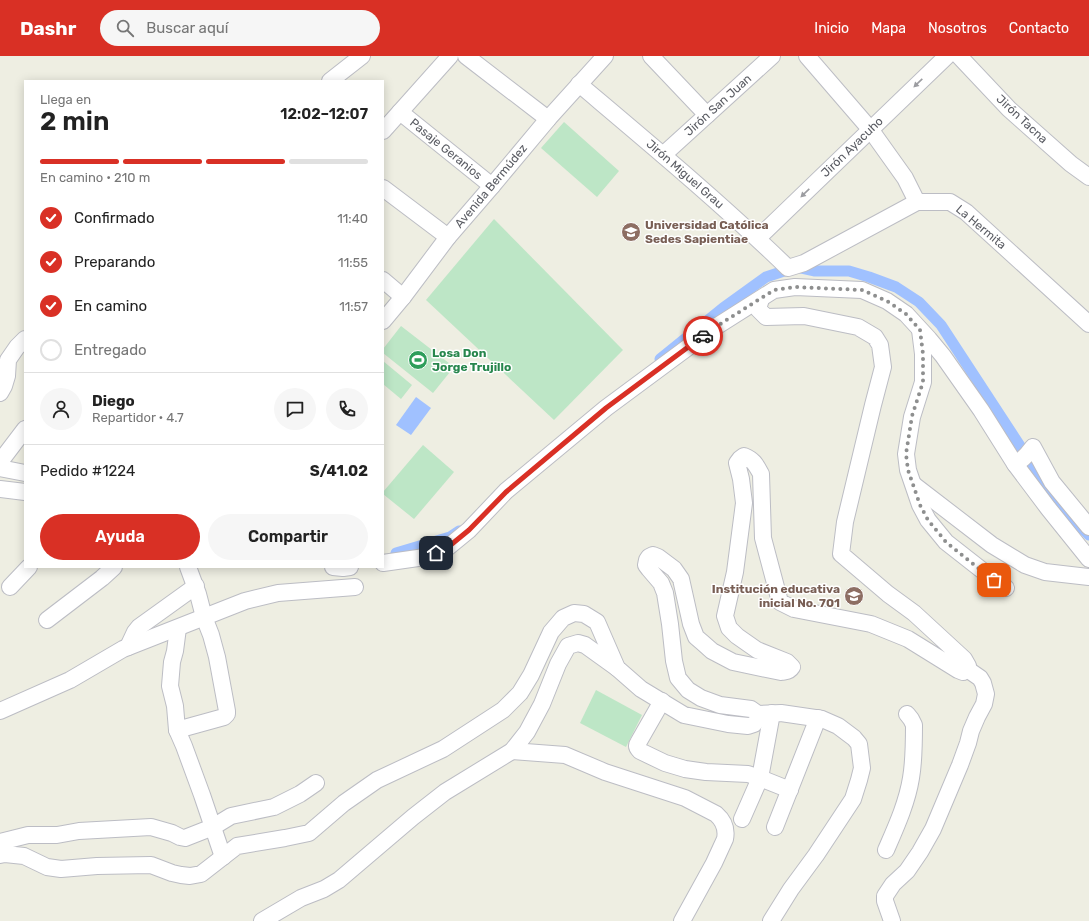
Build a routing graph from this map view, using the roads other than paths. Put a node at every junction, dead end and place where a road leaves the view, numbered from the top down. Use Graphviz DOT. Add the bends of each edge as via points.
graph roads {
  1 [pos="362,56"];
  2 [pos="450,56"];
  3 [pos="466,56"];
  4 [pos="605,56"];
  5 [pos="651,56"];
  6 [pos="772,56"];
  7 [pos="807,56"];
  8 [pos="947,56"];
  9 [pos="959,56"];
  10 [pos="331,80"];
  11 [pos="579,84"];
  12 [pos="400,112"];
  13 [pos="707,115"];
  14 [pos="548,119"];
  15 [pos="870,129"];
  16 [pos="384,130"];
  17 [pos="663,155"];
  18 [pos="1089,177"];
  19 [pos="492,186"];
  20 [pos="384,189"];
  21 [pos="916,202"];
  22 [pos="448,237"];
  23 [pos="758,238"];
  24 [pos="788,268"];
  25 [pos="384,281"];
  26 [pos="403,297"];
  27 [pos="762,299"];
  28 [pos="384,320"];
  29 [pos="1089,324"];
  30 [pos="920,330"];
  31 [pos="24,340"];
  32 [pos="0,393"];
  33 [pos="24,430"];
  34 [pos="6,447"];
  35 [pos="1024,456"];
  36 [pos="0,462"];
  37 [pos="0,468"];
  38 [pos="24,473"];
  39 [pos="914,485"];
  40 [pos="0,489"];
  41 [pos="24,492"];
  42 [pos="1089,527"];
  43 [pos="1089,559"];
  44 [pos="384,563"];
  45 [pos="28,568"];
  46 [pos="113,568"];
  47 [pos="188,568"];
  48 [pos="1089,577"];
  49 [pos="196,586"];
  50 [pos="10,587"];
  51 [pos="355,587"];
  52 [pos="1006,588"];
  53 [pos="204,617"];
  54 [pos="47,620"];
  55 [pos="178,628"];
  56 [pos="128,647"];
  57 [pos="616,668"];
  58 [pos="967,669"];
  59 [pos="662,701"];
  60 [pos="0,711"];
  61 [pos="765,714"];
  62 [pos="907,714"];
  63 [pos="818,718"];
  64 [pos="177,730"];
  65 [pos="512,751"];
  66 [pos="760,778"];
  67 [pos="316,783"];
  68 [pos="790,790"];
  69 [pos="742,819"];
  70 [pos="213,827"];
  71 [pos="775,827"];
  72 [pos="0,842"];
  73 [pos="886,850"];
  74 [pos="0,855"];
  75 [pos="223,857"];
  76 [pos="262,921"];
  77 [pos="682,921"];
  78 [pos="771,921"];
  79 [pos="892,921"];
  1 -- 10 [label="street"];
  2 -- 12 [label="street"];
  3 -- 14 [label="street"];
  4 -- 11 [label="street, Avenida Bermúdez"];
  5 -- 13 [label="street"];
  6 -- 13 [label="street, Jirón San Juan"];
  7 -- 15 [label="street"];
  8 -- 15 [label="street, Jirón Ayacuho, one-way"];
  9 -- 18 [label="street, Jirón Tacna" via="1009,109"];
  11 -- 14 [label="street, Avenida Bermúdez"];
  11 -- 17 [label="street, Jirón Miguel Grau"];
  12 -- 16 [label="street"];
  12 -- 19 [label="street, Pasaje Geranios"];
  13 -- 17 [label="street, Jirón San Juan"];
  14 -- 19 [label="street, Avenida Bermúdez"];
  15 -- 21 [label="street" via="905,178"];
  15 -- 23 [label="street, Jirón Ayacuho, one-way"];
  17 -- 23 [label="street, Jirón Miguel Grau"];
  19 -- 22 [label="street, Avenida Bermúdez"];
  20 -- 22 [label="street"];
  21 -- 24 [label="street, La Hermita" via="804,263"];
  21 -- 29 [label="street, La Hermita" via="950,202 966,212"];
  22 -- 26 [label="street, Avenida Bermúdez"];
  23 -- 24 [label="street, Jirón Miguel Grau"];
  25 -- 26 [label="street"];
  26 -- 28 [label="street, Avenida Bermúdez"];
  27 -- 30 [label="street" via="774,290 795,287 862,290 887,301 906,314"];
  27 -- 44 [label="street" via="714,328 606,408 506,492 469,530 447,548 425,557"];
  27 -- 58 [label="street" via="758,309 766,317 804,316 858,326 875,337 880,345 883,367 845,522 841,554 914,613 964,659"];
  30 -- 35 [label="street" via="943,356 981,410"];
  30 -- 39 [label="street" via="923,382 912,416 906,454 908,470"];
  31 -- 32 [label="street" via="8,360 7,376"];
  33 -- 34 [label="street"];
  34 -- 36 [label="street"];
  35 -- 42 [label="street" via="1052,482"];
  35 -- 43 [label="street" via="1048,508"];
  37 -- 38 [label="street"];
  39 -- 48 [label="street" via="992,545 1026,566 1045,572"];
  39 -- 52 [label="street" via="928,520 946,542"];
  40 -- 41 [label="street"];
  45 -- 50 [label="street"];
  46 -- 54 [label="street"];
  47 -- 49 [label="street"];
  49 -- 53 [label="street"];
  49 -- 56 [label="street" via="139,627"];
  51 -- 53 [label="street" via="278,593 245,601"];
  53 -- 55 [label="street"];
  53 -- 64 [label="street" via="217,657 227,714"];
  55 -- 56 [label="street"];
  55 -- 64 [label="street" via="170,686"];
  56 -- 60 [label="street" via="70,680"];
  57 -- 59 [label="street" via="640,689"];
  57 -- 65 [label="street" via="585,645 578,643 568,646 542,704 527,732"];
  57 -- 75 [label="street" via="597,622 584,614 574,613 564,618 551,632 520,693 503,710 443,749 377,780 344,803 309,833 237,846"];
  58 -- 61 [label="street" via="963,672 958,670 908,639 872,624 794,609 780,602 763,538 761,474 751,458 744,456 737,463 744,503 735,572 725,616 729,628 737,636 757,650 787,662 792,666 791,670 781,672 733,662 712,651 696,637 681,579 674,568 653,556 649,557 646,565 661,583 665,593 678,678 688,690 701,698 720,705 751,709"];
  58 -- 79 [label="street" via="983,683 986,694 984,704 976,717 960,765 933,829 907,871 885,896"];
  59 -- 61 [label="street" via="684,715 728,724 748,726"];
  59 -- 66 [label="street" via="637,749 665,763 685,769 748,774"];
  61 -- 63 [label="street" via="781,712"];
  61 -- 66 [label="street"];
  62 -- 73 [label="street" via="914,725 912,776"];
  63 -- 68 [label="street"];
  63 -- 78 [label="street" via="838,726 854,738 859,744 862,768 849,806"];
  64 -- 70 [label="street"];
  65 -- 76 [label="street" via="445,792 339,880"];
  65 -- 77 [label="street" via="565,755 605,772 685,798 716,814 725,827 725,839"];
  66 -- 68 [label="street"];
  66 -- 69 [label="street"];
  67 -- 70 [label="street" via="274,807 231,816"];
  68 -- 71 [label="street"];
  70 -- 72 [label="street" via="185,838 151,827 28,835"];
  70 -- 75 [label="street"];
  74 -- 75 [label="street" via="24,856 61,869 151,865 190,876 201,874"];
}
